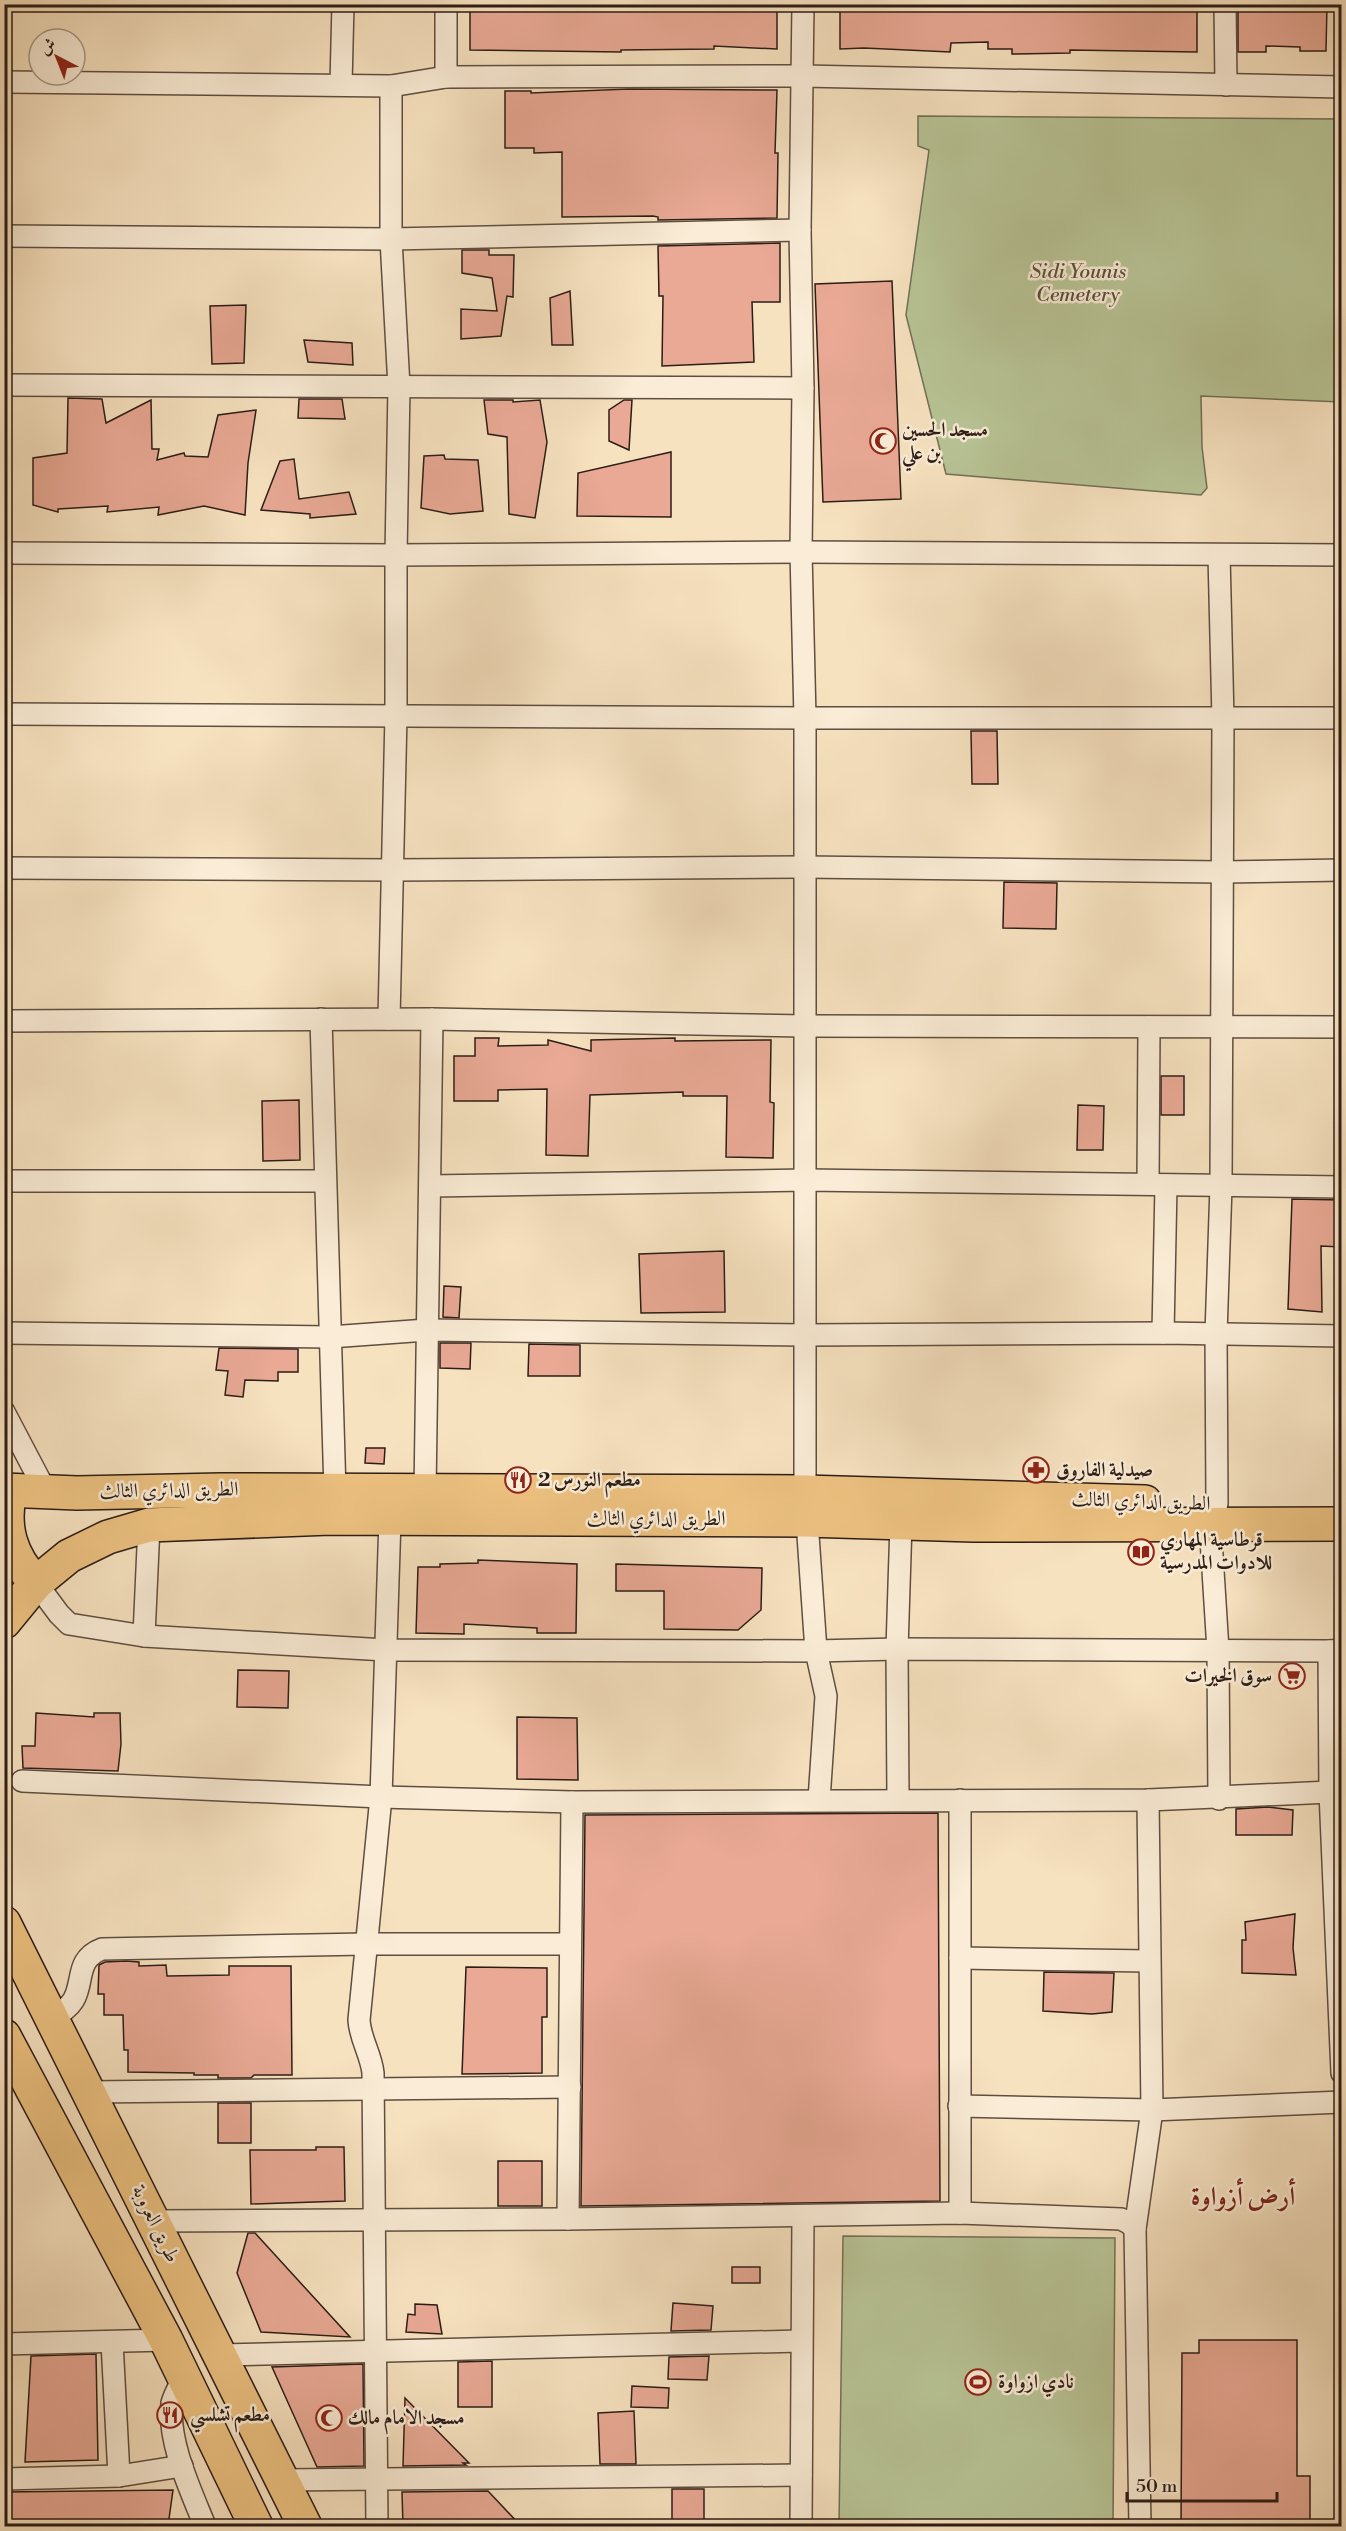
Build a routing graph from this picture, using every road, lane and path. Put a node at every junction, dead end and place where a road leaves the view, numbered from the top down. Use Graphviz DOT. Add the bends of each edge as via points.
graph roads {
  1 [pos="342,4"];
  2 [pos="446,4"];
  3 [pos="802,4"];
  4 [pos="1226,4"];
  5 [pos="803,76"];
  6 [pos="446,77"];
  7 [pos="4,82"];
  8 [pos="341,84"];
  9 [pos="1226,85"];
  10 [pos="391,86"];
  11 [pos="1341,87"];
  12 [pos="800,230"];
  13 [pos="4,236"];
  14 [pos="391,239"];
  15 [pos="4,385"];
  16 [pos="399,387"];
  17 [pos="803,388"];
  18 [pos="801,552"];
  19 [pos="4,553"];
  20 [pos="396,555"];
  21 [pos="1219,555"];
  22 [pos="1341,555"];
  23 [pos="4,714"];
  24 [pos="396,715"];
  25 [pos="805,718"];
  26 [pos="1341,718"];
  27 [pos="1223,719"];
  28 [pos="803,867"];
  29 [pos="4,868"];
  30 [pos="393,870"];
  31 [pos="1341,870"];
  32 [pos="1221,872"];
  33 [pos="321,1019"];
  34 [pos="389,1019"];
  35 [pos="432,1019"];
  36 [pos="4,1021"];
  37 [pos="805,1026"];
  38 [pos="1149,1027"];
  39 [pos="1220,1027"];
  40 [pos="1341,1027"];
  41 [pos="806,1180"];
  42 [pos="4,1181"];
  43 [pos="325,1181"];
  44 [pos="1157,1184"];
  45 [pos="430,1186"];
  46 [pos="1221,1186"];
  47 [pos="1341,1186"];
  48 [pos="427,1330"];
  49 [pos="4,1333"];
  50 [pos="1163,1333"];
  51 [pos="1216,1334"];
  52 [pos="806,1335"];
  53 [pos="1341,1336"];
  54 [pos="330,1337"];
  55 [pos="4,1412"];
  56 [pos="7,1490"];
  57 [pos="46,1492"];
  58 [pos="335,1492"];
  59 [pos="425,1492"];
  60 [pos="1341,1502"];
  61 [pos="805,1506"];
  62 [pos="1213,1514"];
  63 [pos="390,1519"];
  64 [pos="901,1523"];
  65 [pos="1341,1524"];
  66 [pos="149,1525"];
  67 [pos="36,1583"];
  68 [pos="4,1622"];
  69 [pos="144,1636"];
  70 [pos="897,1649"];
  71 [pos="386,1650"];
  72 [pos="1218,1650"];
  73 [pos="816,1651"];
  74 [pos="1335,1651"];
  75 [pos="22,1781"];
  76 [pos="1330,1792"];
  77 [pos="381,1797"];
  78 [pos="1219,1799"];
  79 [pos="819,1800"];
  80 [pos="898,1800"];
  81 [pos="960,1800"];
  82 [pos="1148,1800"];
  83 [pos="572,1802"];
  84 [pos="4,1923"];
  85 [pos="366,1944"];
  86 [pos="569,1944"];
  87 [pos="960,1958"];
  88 [pos="1149,1961"];
  89 [pos="51,2017"];
  90 [pos="4,2036"];
  91 [pos="1341,2073"];
  92 [pos="570,2087"];
  93 [pos="373,2088"];
  94 [pos="89,2092"];
  95 [pos="1341,2102"];
  96 [pos="959,2106"];
  97 [pos="1152,2110"];
  98 [pos="960,2213"];
  99 [pos="803,2216"];
  100 [pos="568,2219"];
  101 [pos="374,2220"];
  102 [pos="153,2221"];
  103 [pos="1135,2229"];
  104 [pos="166,2340"];
  105 [pos="800,2341"];
  106 [pos="112,2342"];
  107 [pos="4,2344"];
  108 [pos="376,2352"];
  109 [pos="220,2355"];
  110 [pos="184,2377"];
  111 [pos="182,2466"];
  112 [pos="801,2475"];
  113 [pos="118,2476"];
  114 [pos="4,2479"];
  115 [pos="377,2479"];
  116 [pos="282,2480"];
  117 [pos="205,2526"];
  118 [pos="256,2526"];
  119 [pos="305,2526"];
  120 [pos="377,2526"];
  121 [pos="801,2526"];
  122 [pos="1140,2526"];
  1 -- 8 [label="street"];
  2 -- 6 [label="street"];
  3 -- 5 [label="street"];
  4 -- 9 [label="street"];
  5 -- 6 [label="street"];
  5 -- 9 [label="street"];
  5 -- 12 [label="street"];
  6 -- 10 [label="street"];
  7 -- 8 [label="street"];
  8 -- 10 [label="street"];
  9 -- 11 [label="street"];
  10 -- 14 [label="street"];
  12 -- 14 [label="street"];
  12 -- 17 [label="street"];
  13 -- 14 [label="street"];
  14 -- 16 [label="street"];
  15 -- 16 [label="street"];
  16 -- 17 [label="street"];
  16 -- 20 [label="street"];
  17 -- 18 [label="street"];
  18 -- 20 [label="street"];
  18 -- 21 [label="street"];
  18 -- 25 [label="street"];
  19 -- 20 [label="street"];
  20 -- 24 [label="street"];
  21 -- 22 [label="street"];
  21 -- 27 [label="street"];
  23 -- 24 [label="street"];
  24 -- 25 [label="street"];
  24 -- 30 [label="street"];
  25 -- 27 [label="street"];
  25 -- 28 [label="street"];
  26 -- 27 [label="street"];
  27 -- 32 [label="street"];
  28 -- 30 [label="street"];
  28 -- 32 [label="street"];
  28 -- 37 [label="street"];
  29 -- 30 [label="street"];
  30 -- 34 [label="street"];
  31 -- 32 [label="street"];
  32 -- 39 [label="street"];
  33 -- 34 [label="street"];
  33 -- 36 [label="street"];
  33 -- 43 [label="street"];
  34 -- 35 [label="street"];
  35 -- 37 [label="street"];
  35 -- 45 [label="street"];
  37 -- 38 [label="street"];
  37 -- 41 [label="street"];
  38 -- 39 [label="street"];
  38 -- 44 [label="street"];
  39 -- 40 [label="street"];
  39 -- 46 [label="street"];
  41 -- 44 [label="street"];
  41 -- 45 [label="street"];
  41 -- 52 [label="street"];
  42 -- 43 [label="street"];
  43 -- 54 [label="street"];
  44 -- 46 [label="street"];
  44 -- 50 [label="street"];
  45 -- 48 [label="street"];
  46 -- 47 [label="street"];
  46 -- 51 [label="street"];
  48 -- 52 [label="street"];
  48 -- 54 [label="street"];
  48 -- 59 [label="street"];
  49 -- 54 [label="street"];
  50 -- 51 [label="street"];
  50 -- 52 [label="street"];
  51 -- 53 [label="street"];
  51 -- 62 [label="street"];
  52 -- 61 [label="street"];
  54 -- 58 [label="street"];
  55 -- 57 [label="street"];
  56 -- 57 [label="highway, الطريق الدائري الثالث"];
  56 -- 67 [label="highway" via="6,1520 11,1548"];
  57 -- 58 [label="highway, الطريق الدائري الثالث"];
  58 -- 59 [label="highway, الطريق الدائري الثالث"];
  59 -- 61 [label="highway, الطريق الدائري الثالث"];
  60 -- 62 [label="highway, الطريق الدائري الثالث"];
  61 -- 62 [label="highway, الطريق الدائري الثالث"];
  61 -- 63 [label="highway, الطريق الدائري الثالث"];
  61 -- 64 [label="highway, الطريق الدائري الثالث"];
  61 -- 73 [label="street"];
  62 -- 64 [label="highway, الطريق الدائري الثالث" via="973,1525"];
  62 -- 65 [label="highway, الطريق الدائري الثالث"];
  62 -- 72 [label="street"];
  63 -- 66 [label="highway, الطريق الدائري الثالث"];
  63 -- 71 [label="street"];
  64 -- 70 [label="street"];
  66 -- 67 [label="highway, الطريق الدائري الثالث" via="88,1545"];
  66 -- 69 [label="street"];
  67 -- 68 [label="highway, الطريق الدائري الثالث"];
  67 -- 69 [label="street" via="69,1624"];
  69 -- 71 [label="street"];
  70 -- 72 [label="street"];
  70 -- 73 [label="street"];
  70 -- 80 [label="street"];
  71 -- 73 [label="street"];
  71 -- 77 [label="street"];
  72 -- 74 [label="street"];
  72 -- 78 [label="street"];
  73 -- 79 [label="street" via="826,1696"];
  74 -- 76 [label="street"];
  75 -- 77 [label="street"];
  76 -- 78 [label="street"];
  76 -- 91 [label="street"];
  77 -- 83 [label="street"];
  77 -- 85 [label="street"];
  78 -- 82 [label="street"];
  79 -- 80 [label="street"];
  79 -- 83 [label="street"];
  80 -- 81 [label="street"];
  81 -- 82 [label="street"];
  81 -- 87 [label="street"];
  82 -- 88 [label="street"];
  83 -- 86 [label="street"];
  84 -- 89 [label="highway, طريق العروبة"];
  85 -- 86 [label="street"];
  85 -- 89 [label="street" via="102,1949 83,1964 80,1988 72,2003"];
  85 -- 93 [label="street" via="359,2019 360,2034 372,2066"];
  86 -- 92 [label="street"];
  87 -- 88 [label="street"];
  87 -- 96 [label="street"];
  88 -- 97 [label="street"];
  89 -- 94 [label="highway, طريق العروبة"];
  90 -- 104 [label="highway"];
  92 -- 93 [label="street"];
  92 -- 100 [label="street"];
  93 -- 94 [label="street"];
  93 -- 101 [label="street"];
  94 -- 102 [label="highway, طريق العروبة"];
  95 -- 97 [label="street"];
  96 -- 97 [label="street"];
  96 -- 98 [label="street"];
  97 -- 103 [label="street"];
  98 -- 99 [label="street"];
  98 -- 103 [label="street" via="1121,2219"];
  99 -- 100 [label="street"];
  99 -- 105 [label="street"];
  100 -- 101 [label="street"];
  101 -- 102 [label="street"];
  101 -- 108 [label="street"];
  102 -- 109 [label="highway, طريق العروبة"];
  103 -- 122 [label="street"];
  104 -- 106 [label="street"];
  104 -- 110 [label="highway"];
  105 -- 108 [label="street"];
  105 -- 112 [label="street"];
  106 -- 107 [label="street"];
  106 -- 113 [label="street"];
  108 -- 109 [label="street"];
  108 -- 115 [label="street"];
  109 -- 116 [label="highway, طريق العروبة"];
  110 -- 111 [label="street" via="172,2402 173,2433"];
  110 -- 118 [label="highway"];
  111 -- 113 [label="street"];
  111 -- 117 [label="street"];
  112 -- 115 [label="street"];
  112 -- 121 [label="street"];
  113 -- 114 [label="street"];
  115 -- 116 [label="street"];
  115 -- 120 [label="street"];
  116 -- 119 [label="highway, طريق العروبة"];
}
